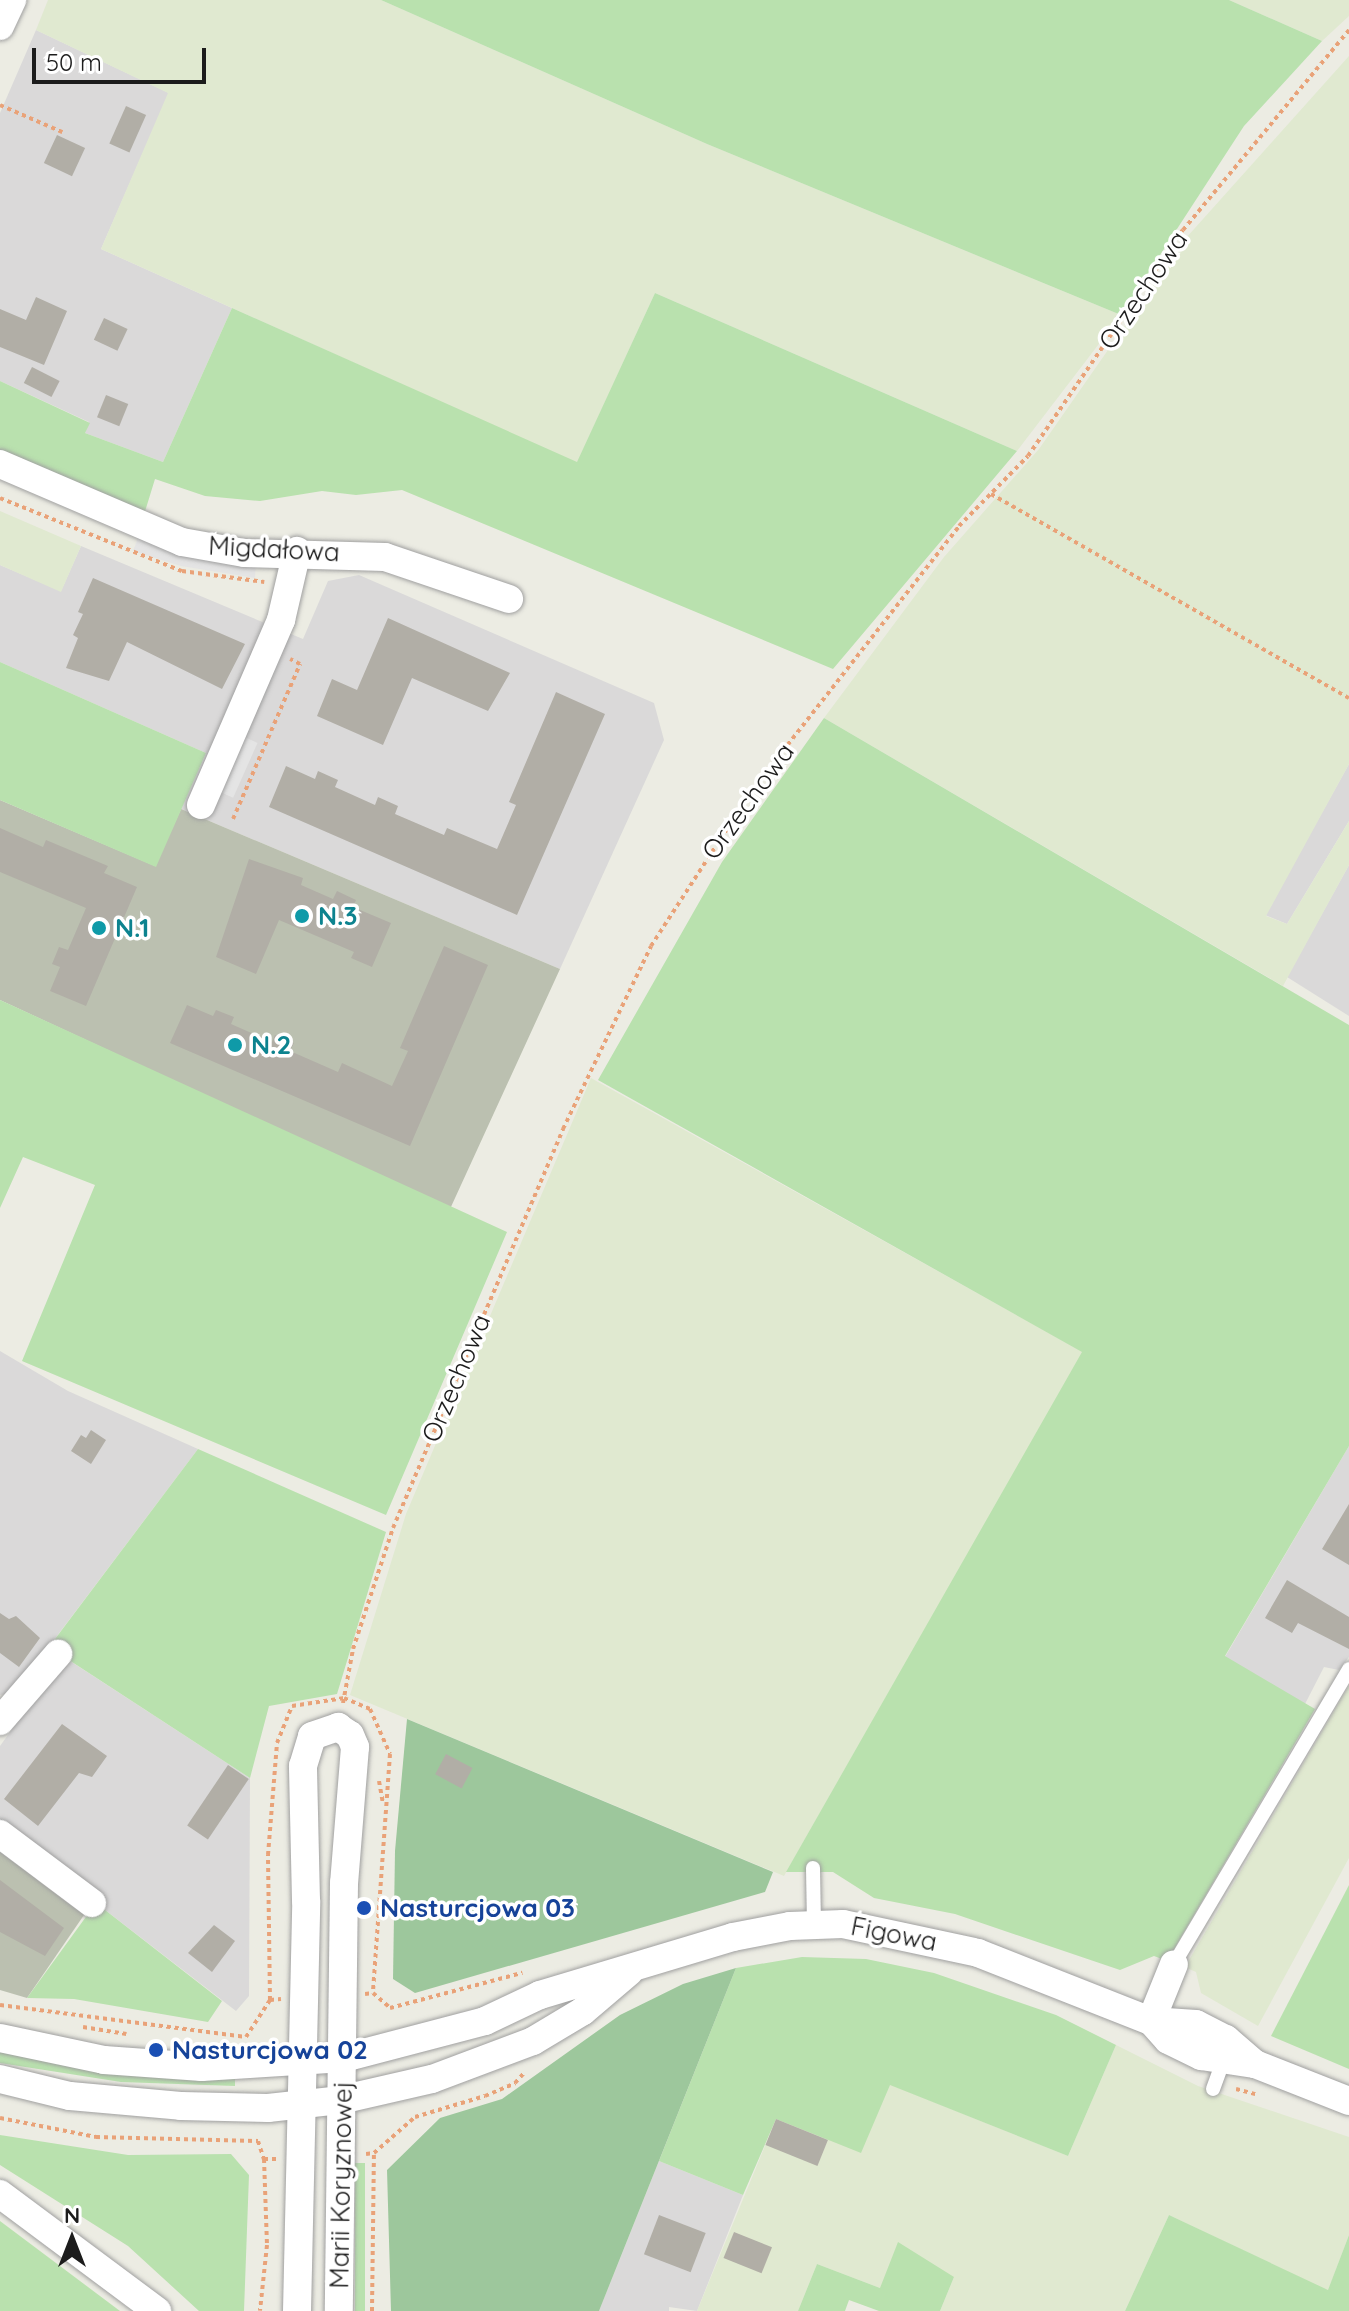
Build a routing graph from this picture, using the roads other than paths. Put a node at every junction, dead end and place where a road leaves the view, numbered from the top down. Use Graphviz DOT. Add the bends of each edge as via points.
graph roads {
  1 [pos="12,0"];
  2 [pos="0,26"];
  3 [pos="0,464"];
  4 [pos="297,551"];
  5 [pos="509,599"];
  6 [pos="201,805"];
  7 [pos="58,1654"];
  8 [pos="1349,1669"];
  9 [pos="0,1721"];
  10 [pos="0,1834"];
  11 [pos="813,1868"];
  12 [pos="92,1903"];
  13 [pos="814,1923"];
  14 [pos="1174,1964"];
  15 [pos="629,1972"];
  16 [pos="1151,2021"];
  17 [pos="0,2038"];
  18 [pos="344,2058"];
  19 [pos="303,2062"];
  20 [pos="0,2079"];
  21 [pos="340,2100"];
  22 [pos="1349,2101"];
  23 [pos="301,2105"];
  24 [pos="0,2194"];
  25 [pos="157,2311"];
  26 [pos="297,2311"];
  27 [pos="339,2311"];
  1 -- 2 [label="street"];
  3 -- 4 [label="street, Migdałowa" via="182,542 244,553"];
  4 -- 5 [label="street, Migdałowa" via="385,557"];
  4 -- 6 [label="street" via="281,620"];
  7 -- 9 [label="street"];
  8 -- 14 [label="lane"];
  10 -- 12 [label="street"];
  11 -- 13 [label="lane"];
  13 -- 15 [label="street, Figowa" via="733,1937"];
  13 -- 16 [label="street, Figowa" via="877,1928 955,1946"];
  14 -- 16 [label="street"];
  15 -- 18 [label="street, Figowa" via="540,1995 485,2021 398,2048"];
  15 -- 21 [label="street, Figowa" via="583,2011 533,2041 432,2079"];
  16 -- 22 [label="street, Figowa" via="1168,2040 1220,2069 1255,2064"];
  17 -- 19 [label="street, Figowa" via="146,2064"];
  18 -- 19 [label="street, Figowa"];
  18 -- 19 [label="street" via="344,1883 355,1747 347,1731 338,1727 317,1731 304,1753"];
  18 -- 21 [label="street, Marii Koryznowej"];
  19 -- 23 [label="street"];
  20 -- 23 [label="street, Figowa" via="70,2096 181,2106"];
  21 -- 23 [label="street, Figowa"];
  21 -- 27 [label="street, Marii Koryznowej"];
  23 -- 26 [label="street, Marii Koryznowej"];
  24 -- 25 [label="street"];
}
